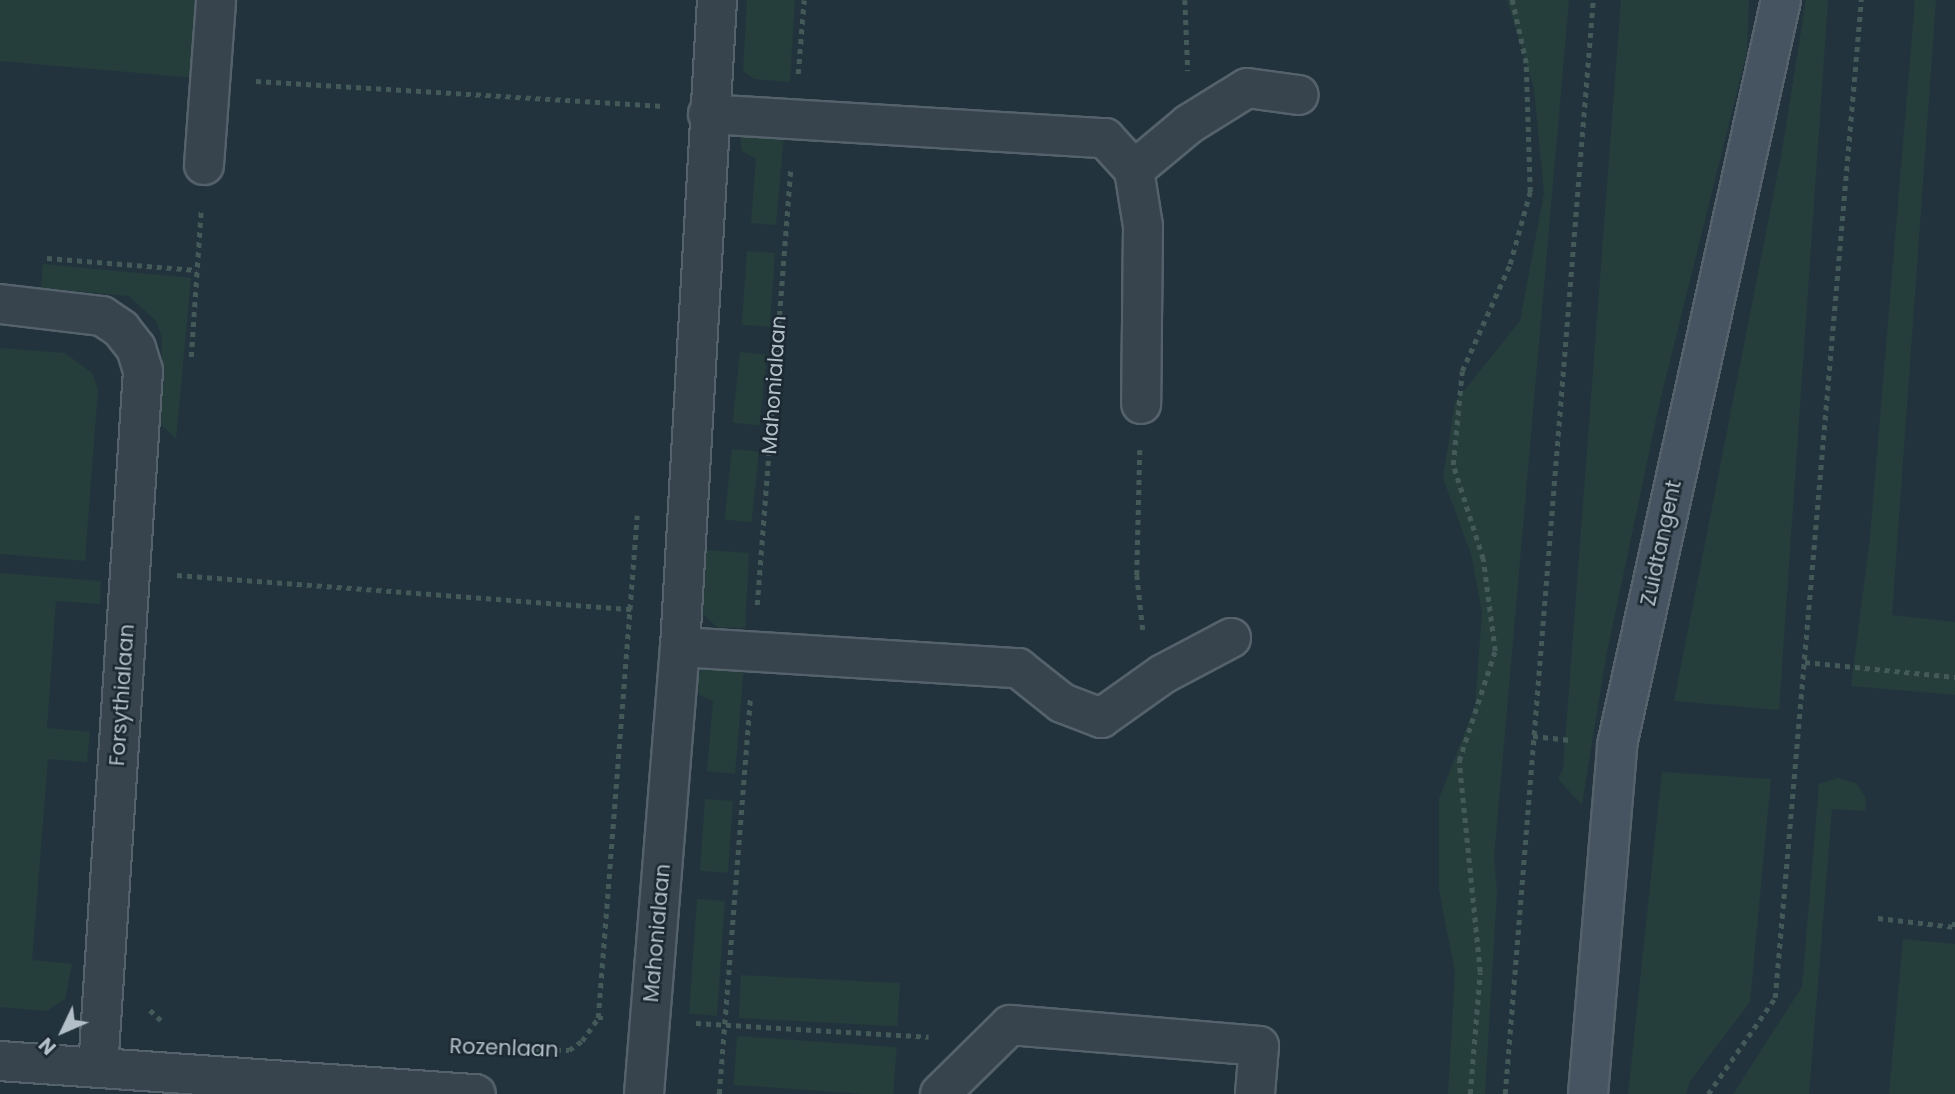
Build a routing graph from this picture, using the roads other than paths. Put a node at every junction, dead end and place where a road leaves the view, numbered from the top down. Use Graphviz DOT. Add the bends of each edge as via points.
graph roads {
  1 [pos="216,0"];
  2 [pos="717,0"];
  3 [pos="1781,0"];
  4 [pos="1299,94"];
  5 [pos="708,111"];
  6 [pos="204,165"];
  7 [pos="1134,170"];
  8 [pos="0,304"];
  9 [pos="1141,404"];
  10 [pos="680,629"];
  11 [pos="1231,638"];
  12 [pos="0,1061"];
  13 [pos="98,1068"];
  14 [pos="476,1094"];
  15 [pos="644,1094"];
  16 [pos="940,1094"];
  17 [pos="1255,1094"];
  18 [pos="1588,1094"];
  1 -- 6 [label="street"];
  2 -- 5 [label="street, Mahonialaan"];
  3 -- 18 [label="main road, Zuidtangent" via="1617,745"];
  4 -- 7 [label="street" via="1247,88 1189,124"];
  5 -- 7 [label="street" via="1105,138"];
  5 -- 10 [label="street, Mahonialaan"];
  7 -- 9 [label="street" via="1143,226"];
  8 -- 13 [label="street, Forsythialaan" via="102,316 121,329 136,348 143,371"];
  10 -- 11 [label="street" via="753,651 1018,668 1062,703 1101,718 1163,674"];
  10 -- 15 [label="street, Mahonialaan"];
  12 -- 13 [label="street"];
  13 -- 14 [label="street"];
  16 -- 17 [label="street" via="1010,1025 1259,1046"];
}
